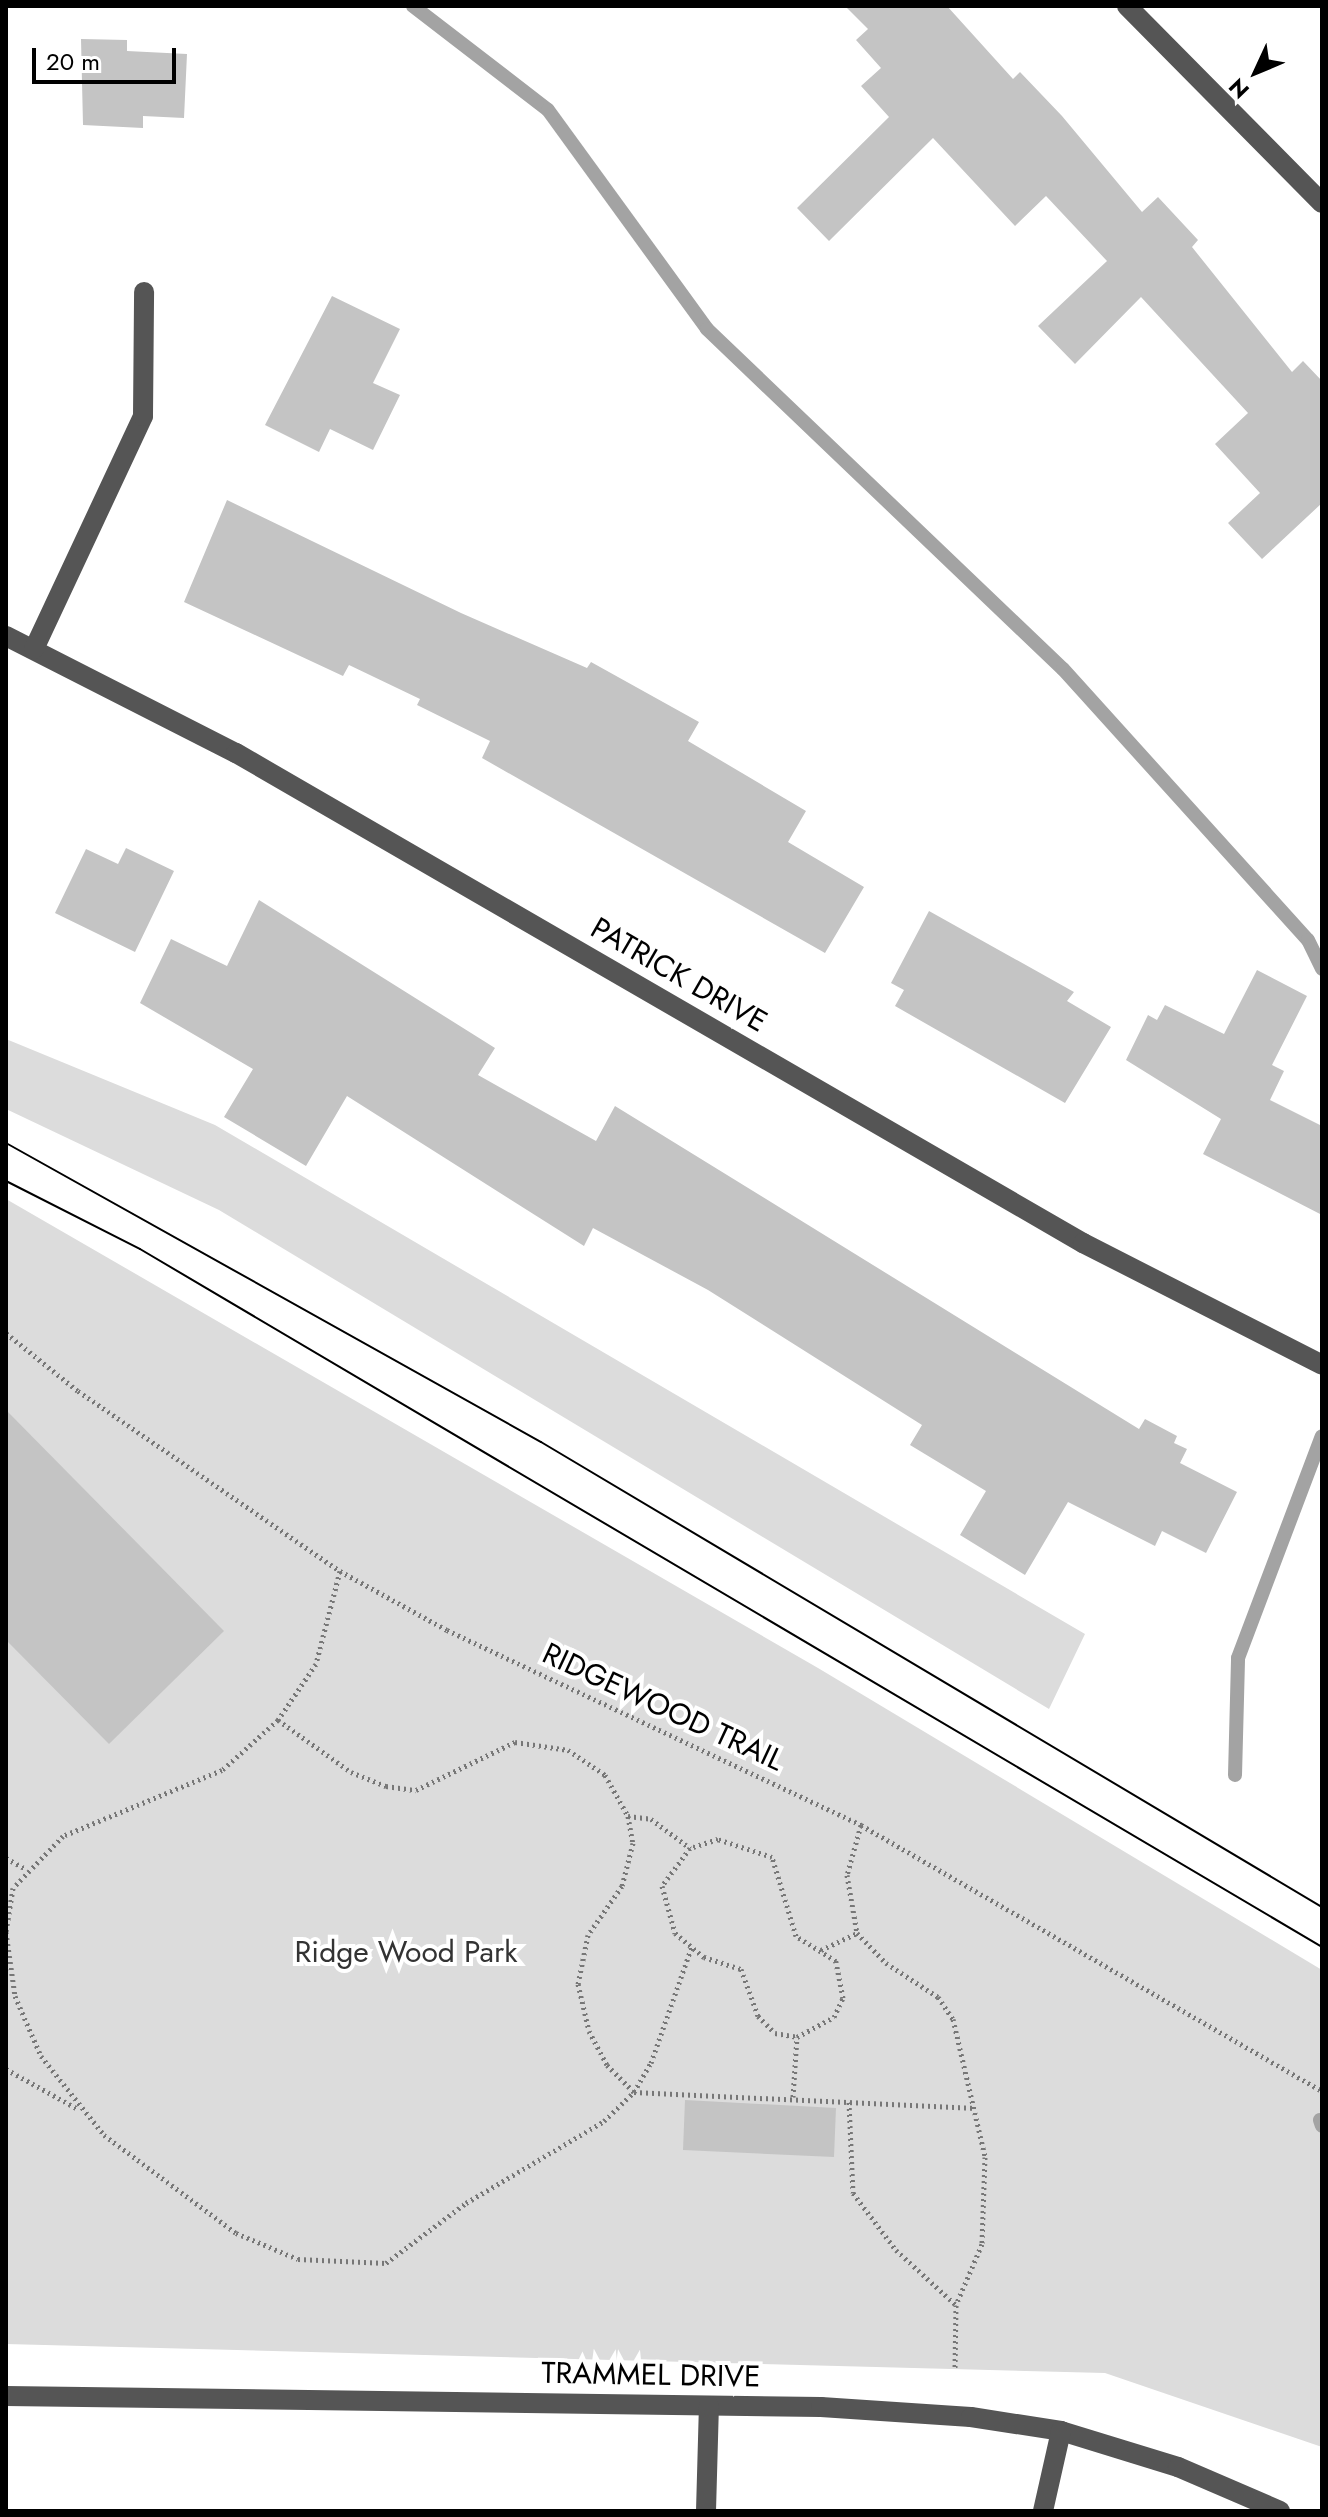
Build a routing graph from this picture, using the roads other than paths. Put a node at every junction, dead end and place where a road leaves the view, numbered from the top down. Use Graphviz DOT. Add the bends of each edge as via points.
graph roads {
  1 [pos="1127,6"];
  2 [pos="1322,203"];
  3 [pos="144,292"];
  4 [pos="6,636"];
  5 [pos="34,649"];
  6 [pos="1322,1365"];
  7 [pos="6,2396"];
  8 [pos="709,2406"];
  9 [pos="1061,2431"];
  10 [pos="706,2511"];
  11 [pos="1043,2511"];
  12 [pos="1280,2511"];
  1 -- 2 [label="street"];
  3 -- 5 [label="street" via="143,416"];
  4 -- 5 [label="street, PATRICK DRIVE"];
  5 -- 6 [label="street, PATRICK DRIVE" via="236,753 1083,1243"];
  7 -- 8 [label="street, TRAMMEL DRIVE"];
  8 -- 9 [label="street, TRAMMEL DRIVE" via="971,2417"];
  8 -- 10 [label="street"];
  9 -- 11 [label="street"];
  9 -- 12 [label="street, TRAMMEL DRIVE" via="1178,2467"];
}
